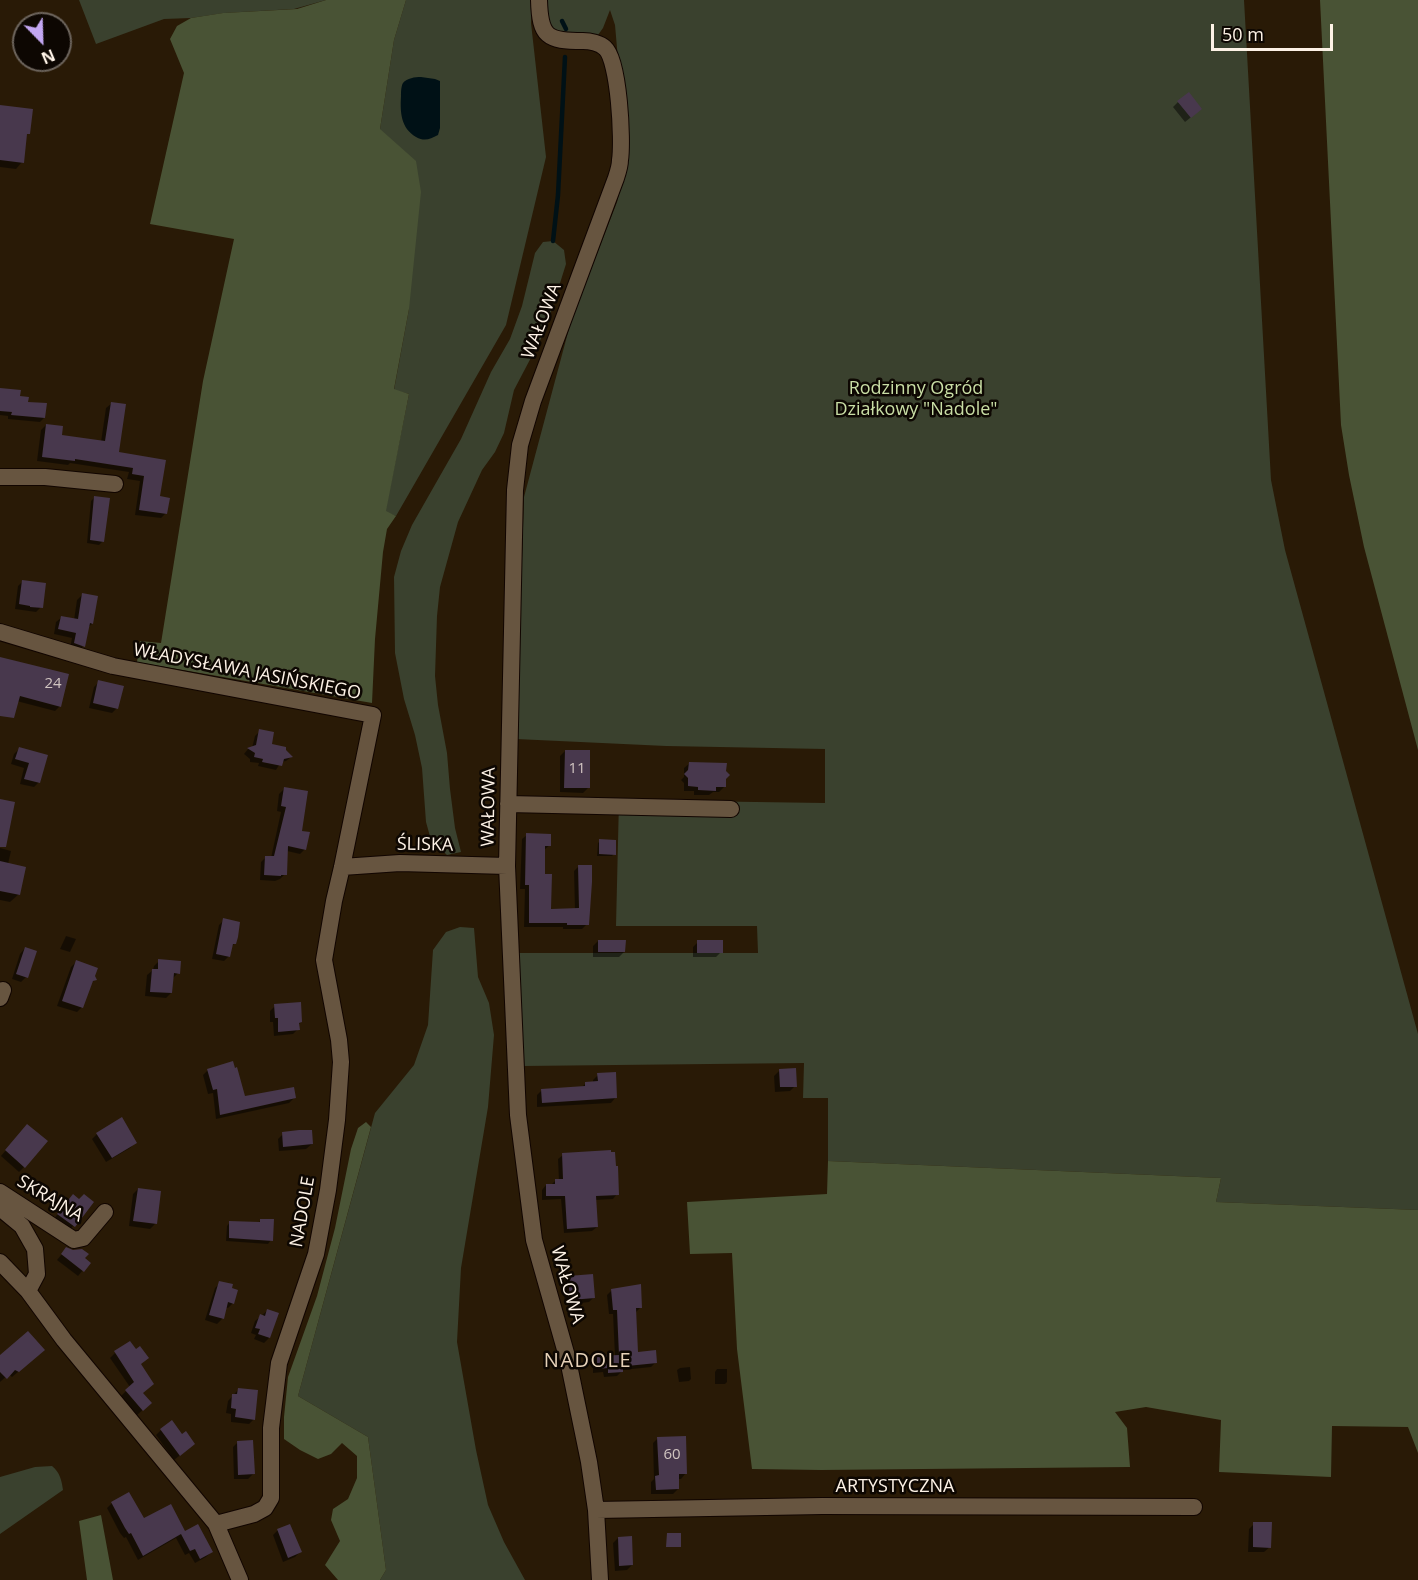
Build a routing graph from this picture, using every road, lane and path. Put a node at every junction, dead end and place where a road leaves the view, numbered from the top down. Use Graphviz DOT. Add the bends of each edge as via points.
graph roads {
  1 [pos="539,0"];
  2 [pos="0,477"];
  3 [pos="115,484"];
  4 [pos="0,632"];
  5 [pos="508,804"];
  6 [pos="731,809"];
  7 [pos="507,866"];
  8 [pos="342,867"];
  9 [pos="0,1192"];
  10 [pos="0,1208"];
  11 [pos="105,1212"];
  12 [pos="0,1262"];
  13 [pos="28,1291"];
  14 [pos="1194,1507"];
  15 [pos="596,1510"];
  16 [pos="216,1524"];
  17 [pos="240,1580"];
  18 [pos="600,1580"];
  1 -- 5 [label="street, WAŁOWA" via="543,29 552,38 589,41 604,46 610,54 621,159 520,445 515,490"];
  2 -- 3 [label="street"];
  4 -- 8 [label="street, WŁADYSŁAWA JASIŃSKIEGO" via="113,666 373,716"];
  5 -- 6 [label="street"];
  5 -- 7 [label="street, WAŁOWA"];
  7 -- 8 [label="street, ŚLISKA" via="400,863"];
  7 -- 15 [label="street, WAŁOWA" via="518,1115 528,1201 534,1240 568,1360"];
  8 -- 16 [label="street, NADOLE" via="324,960 341,1062 337,1120 316,1254 279,1363 271,1428 271,1498 265,1508 254,1514"];
  9 -- 11 [label="street, SKRAJNA" via="74,1240 83,1238"];
  10 -- 13 [label="street, SKRAJNA" via="22,1226 35,1249 37,1274"];
  12 -- 13 [label="street"];
  13 -- 16 [label="street"];
  14 -- 15 [label="street, ARTYSTYCZNA"];
  15 -- 18 [label="street, WAŁOWA"];
  16 -- 17 [label="street"];
}
